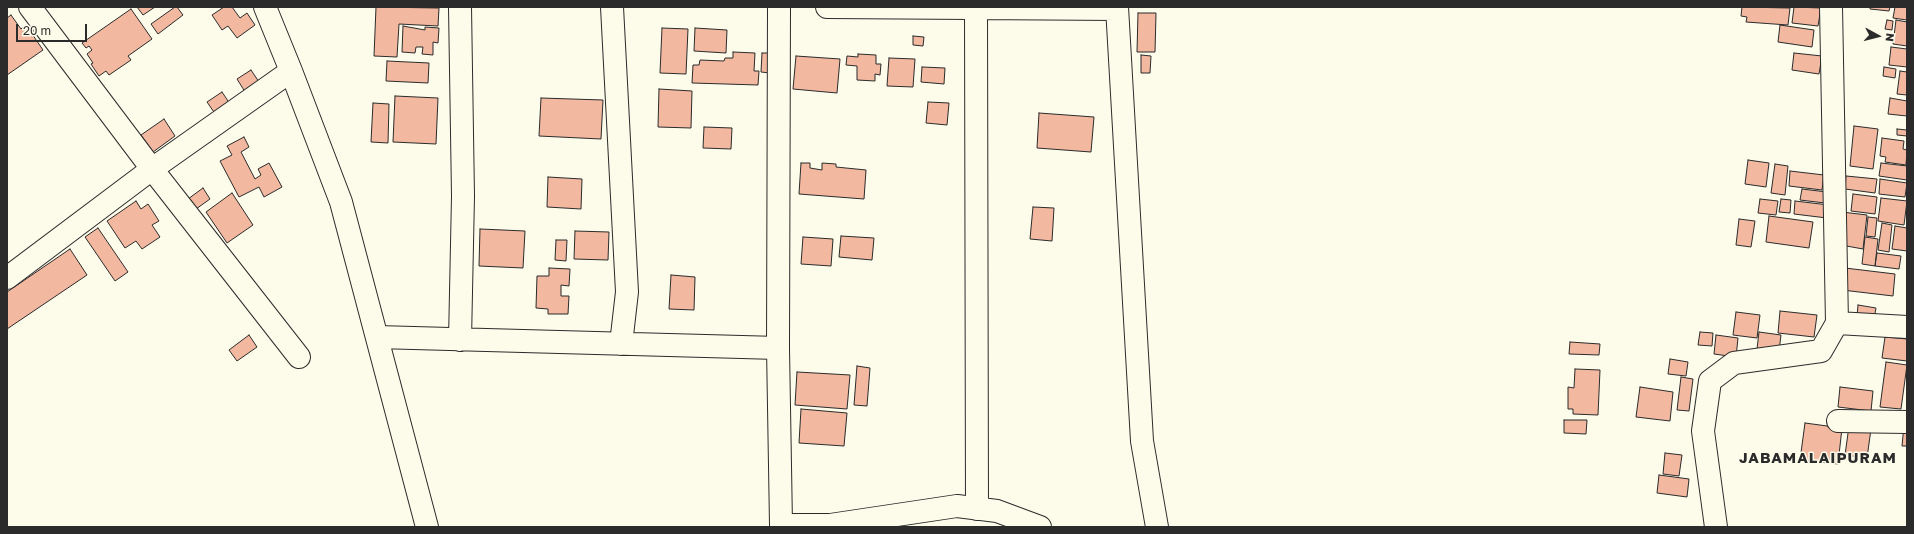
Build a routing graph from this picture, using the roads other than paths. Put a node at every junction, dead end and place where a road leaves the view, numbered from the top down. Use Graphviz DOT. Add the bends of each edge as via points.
graph roads {
  1 [pos="30,7"];
  2 [pos="265,7"];
  3 [pos="460,7"];
  4 [pos="612,7"];
  5 [pos="779,7"];
  6 [pos="827,7"];
  7 [pos="1831,7"];
  8 [pos="976,8"];
  9 [pos="1117,8"];
  10 [pos="291,71"];
  11 [pos="152,169"];
  12 [pos="7,278"];
  13 [pos="1837,323"];
  14 [pos="1907,326"];
  15 [pos="377,337"];
  16 [pos="460,340"];
  17 [pos="621,344"];
  18 [pos="778,348"];
  19 [pos="299,357"];
  20 [pos="1838,421"];
  21 [pos="1907,422"];
  22 [pos="977,509"];
  23 [pos="427,527"];
  24 [pos="1040,527"];
  25 [pos="1157,527"];
  26 [pos="1716,527"];
  1 -- 11 [label="street"];
  2 -- 10 [label="street"];
  3 -- 16 [label="street" via="463,196"];
  4 -- 17 [label="street" via="627,292"];
  5 -- 18 [label="street"];
  6 -- 8 [label="street"];
  7 -- 13 [label="street"];
  8 -- 9 [label="street"];
  8 -- 22 [label="street"];
  9 -- 25 [label="street" via="1142,441"];
  10 -- 11 [label="street"];
  10 -- 15 [label="street" via="341,202"];
  11 -- 12 [label="street"];
  11 -- 19 [label="street"];
  13 -- 14 [label="street"];
  13 -- 26 [label="street" via="1821,351 1734,363 1710,381 1703,431"];
  15 -- 16 [label="street"];
  15 -- 23 [label="street"];
  16 -- 17 [label="street"];
  17 -- 18 [label="street"];
  18 -- 22 [label="street" via="780,525 830,525 957,506"];
  20 -- 21 [label="street"];
  22 -- 24 [label="street" via="997,511"];
}
